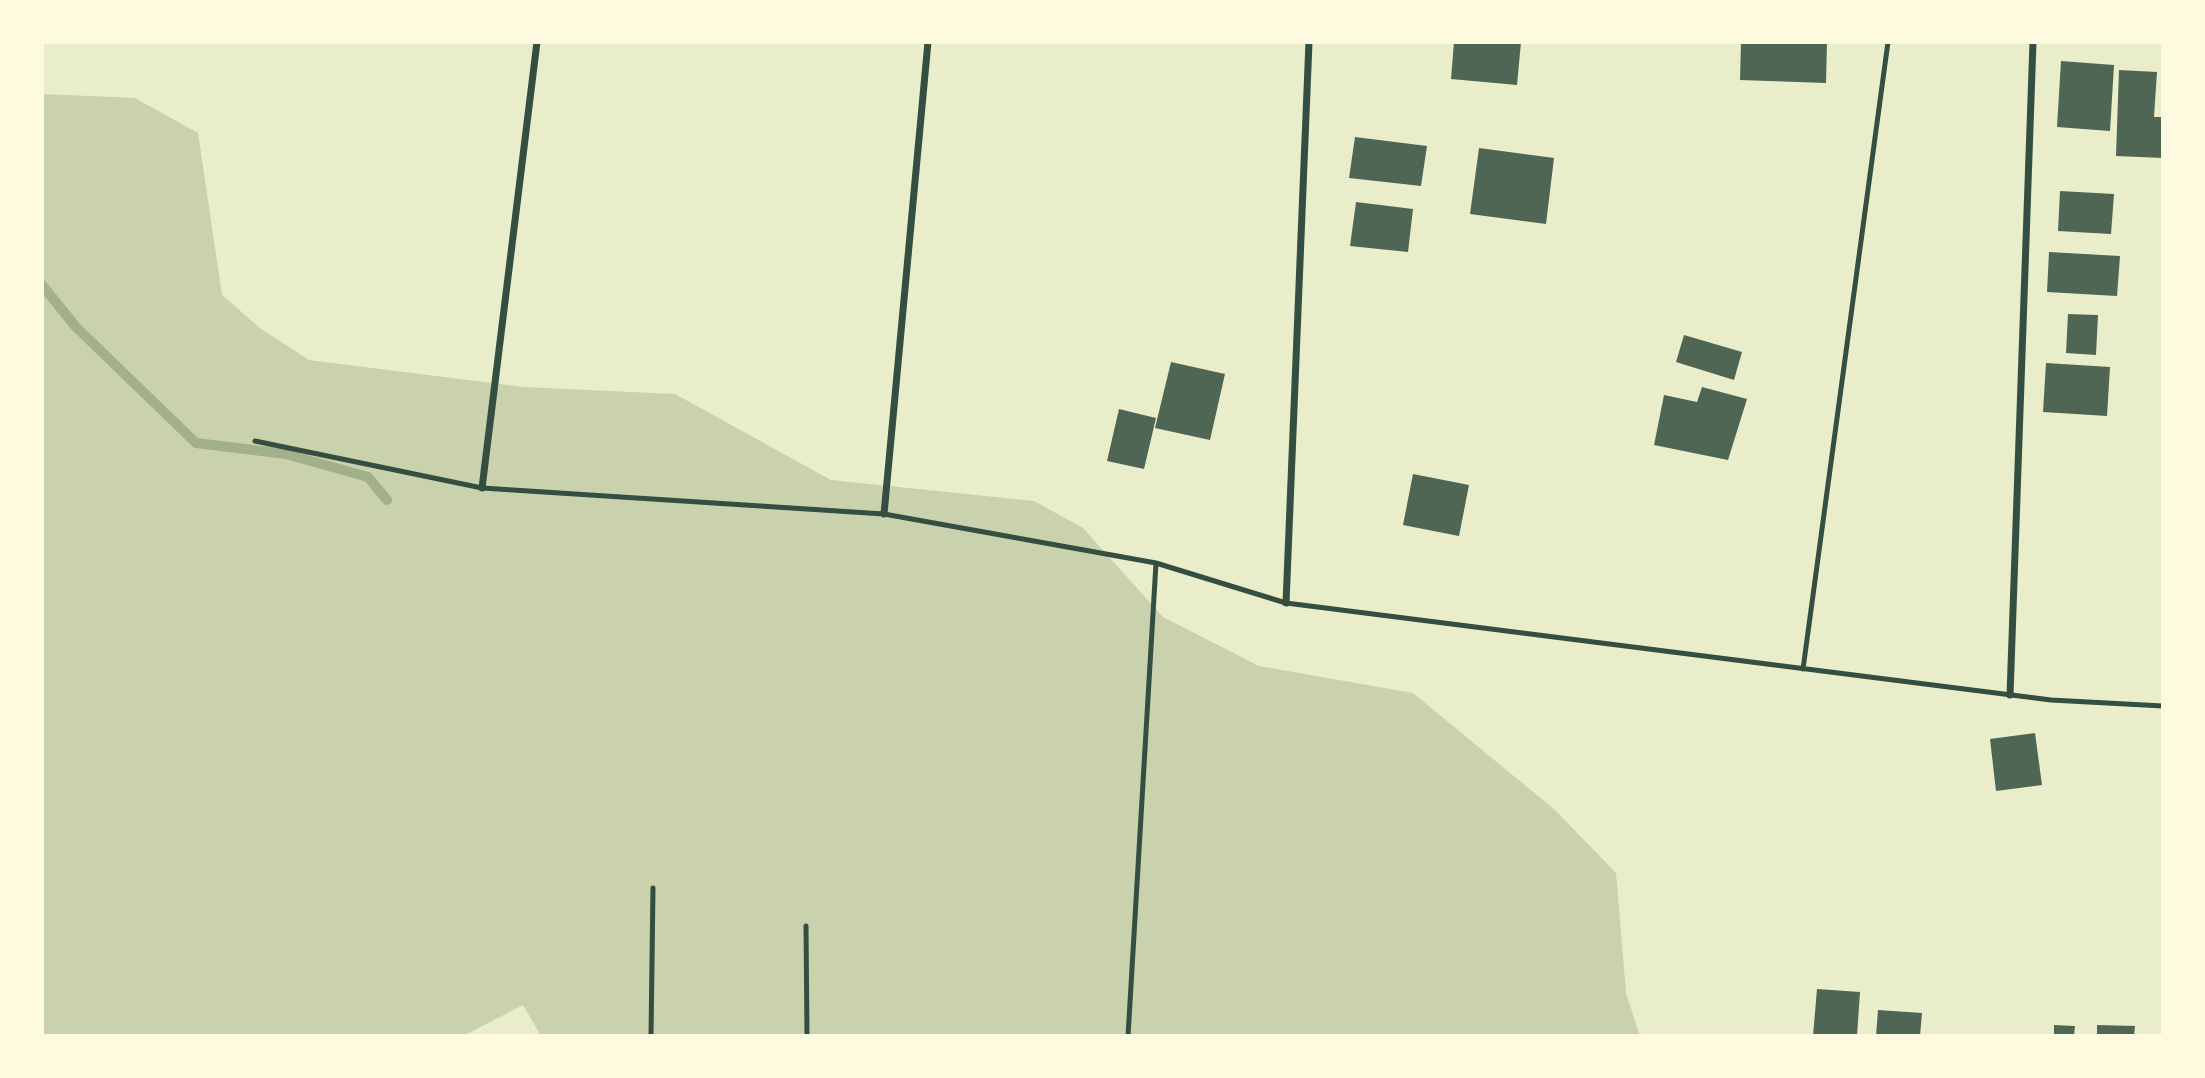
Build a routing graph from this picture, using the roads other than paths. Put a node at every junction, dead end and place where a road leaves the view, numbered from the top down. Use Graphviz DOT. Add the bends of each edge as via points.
graph roads {
  1 [pos="537,42"];
  2 [pos="928,42"];
  3 [pos="1309,42"];
  4 [pos="1888,42"];
  5 [pos="2033,42"];
  6 [pos="255,442"];
  7 [pos="482,488"];
  8 [pos="884,514"];
  9 [pos="1156,563"];
  10 [pos="1286,604"];
  11 [pos="1803,669"];
  12 [pos="2010,695"];
  13 [pos="2163,706"];
  14 [pos="653,888"];
  15 [pos="806,926"];
  16 [pos="651,1036"];
  17 [pos="807,1036"];
  18 [pos="1128,1036"];
  1 -- 7 [label="street"];
  2 -- 8 [label="street"];
  3 -- 10 [label="street"];
  4 -- 11 [label="lane"];
  5 -- 12 [label="street"];
  6 -- 7 [label="lane"];
  7 -- 8 [label="lane"];
  8 -- 9 [label="lane"];
  9 -- 10 [label="lane"];
  9 -- 18 [label="lane"];
  10 -- 11 [label="lane"];
  11 -- 12 [label="lane"];
  12 -- 13 [label="lane"];
  14 -- 16 [label="lane"];
  15 -- 17 [label="lane"];
}
